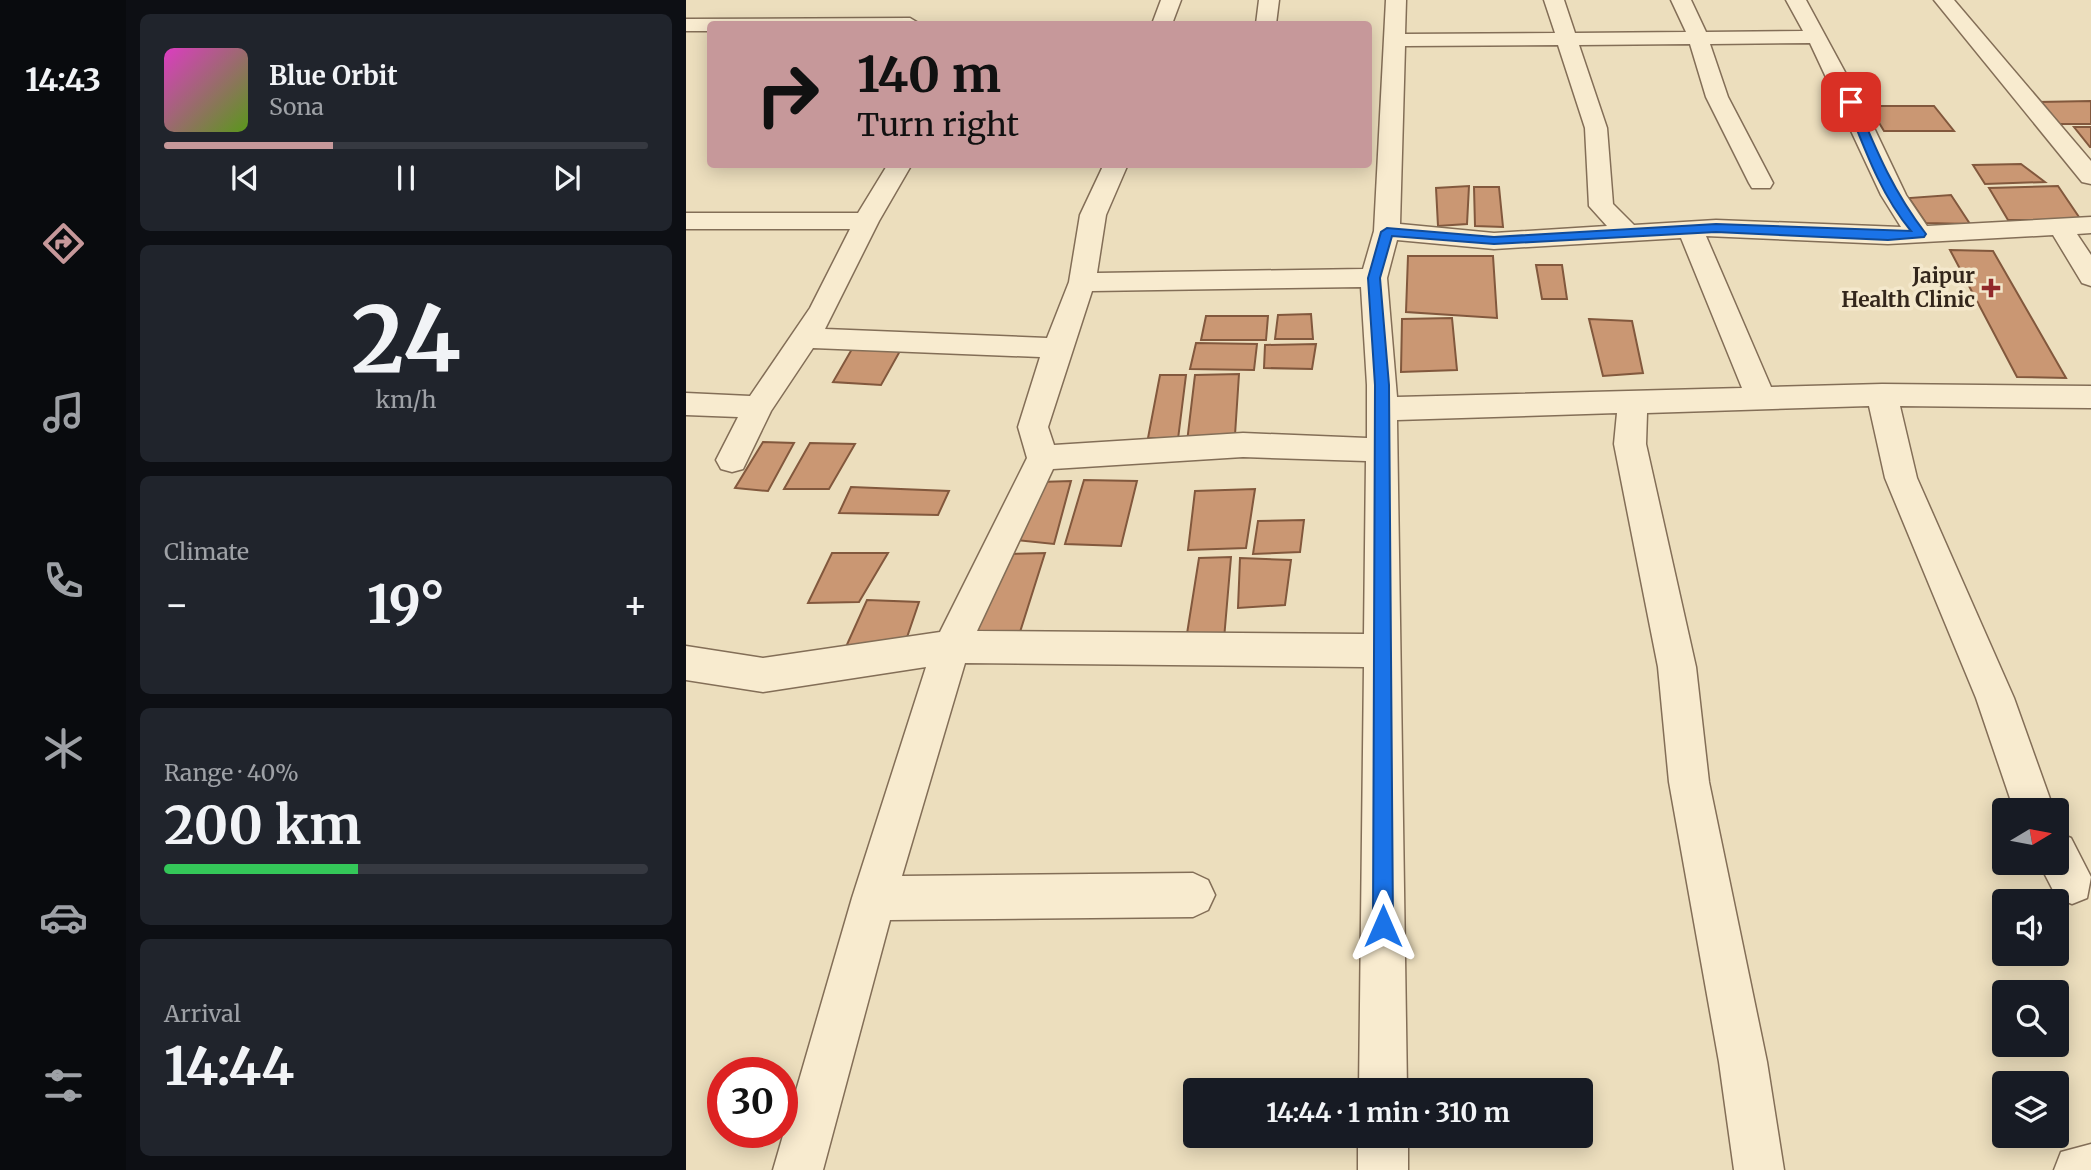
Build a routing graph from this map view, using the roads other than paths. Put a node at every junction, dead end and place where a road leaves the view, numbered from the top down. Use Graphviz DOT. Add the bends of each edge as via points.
graph roads {
  1 [pos="1171,0"];
  2 [pos="1269,0"];
  3 [pos="1396,0"];
  4 [pos="1554,0"];
  5 [pos="1681,0"];
  6 [pos="1796,0"];
  7 [pos="1944,0"];
  8 [pos="1164,21"];
  9 [pos="1266,21"];
  10 [pos="686,24"];
  11 [pos="707,24"];
  12 [pos="1698,37"];
  13 [pos="1815,37"];
  14 [pos="1566,38"];
  15 [pos="1394,40"];
  16 [pos="1380,120"];
  17 [pos="898,168"];
  18 [pos="1114,168"];
  19 [pos="2091,177"];
  20 [pos="1761,183"];
  21 [pos="686,221"];
  22 [pos="866,221"];
  23 [pos="2091,225"];
  24 [pos="2060,226"];
  25 [pos="1690,229"];
  26 [pos="1387,232"];
  27 [pos="1628,233"];
  28 [pos="1920,234"];
  29 [pos="2091,277"];
  30 [pos="1374,278"];
  31 [pos="1082,282"];
  32 [pos="805,338"];
  33 [pos="1056,348"];
  34 [pos="1882,396"];
  35 [pos="2091,397"];
  36 [pos="1761,398"];
  37 [pos="1633,400"];
  38 [pos="686,404"];
  39 [pos="758,407"];
  40 [pos="1381,409"];
  41 [pos="1382,450"];
  42 [pos="1043,458"];
  43 [pos="732,460"];
  44 [pos="951,647"];
  45 [pos="1382,652"];
  46 [pos="686,663"];
  47 [pos="2030,798"];
  48 [pos="1193,895"];
  49 [pos="874,898"];
  50 [pos="1383,1078"];
  51 [pos="1383,1148"];
  52 [pos="2091,1169"];
  53 [pos="798,1170"];
  54 [pos="1383,1170"];
  55 [pos="1759,1170"];
  56 [pos="2079,1170"];
  1 -- 8 [label="street"];
  2 -- 9 [label="street"];
  3 -- 15 [label="street"];
  4 -- 14 [label="street"];
  5 -- 12 [label="street"];
  6 -- 13 [label="street"];
  7 -- 19 [label="street"];
  10 -- 11 [label="street"];
  12 -- 13 [label="street"];
  12 -- 14 [label="street"];
  12 -- 20 [label="street" via="1717,97"];
  13 -- 28 [label="street" via="1836,69 1883,178 1903,215"];
  14 -- 15 [label="street"];
  14 -- 27 [label="street" via="1596,128 1601,206"];
  15 -- 16 [label="street"];
  16 -- 26 [label="street"];
  17 -- 22 [label="street"];
  18 -- 31 [label="street" via="1093,215"];
  21 -- 22 [label="street"];
  22 -- 32 [label="street"];
  23 -- 24 [label="street"];
  24 -- 28 [label="street"];
  24 -- 29 [label="street"];
  25 -- 27 [label="street"];
  25 -- 28 [label="street"];
  25 -- 36 [label="street"];
  26 -- 27 [label="street" via="1494,241"];
  26 -- 30 [label="street"];
  30 -- 31 [label="street"];
  30 -- 40 [label="street"];
  31 -- 33 [label="street"];
  32 -- 33 [label="street"];
  32 -- 39 [label="street"];
  33 -- 42 [label="street" via="1033,426"];
  34 -- 35 [label="street"];
  34 -- 36 [label="street"];
  34 -- 47 [label="street" via="1902,478 1995,698"];
  36 -- 37 [label="street"];
  37 -- 40 [label="street"];
  37 -- 55 [label="street" via="1630,443 1677,667 1689,782"];
  38 -- 39 [label="street"];
  39 -- 43 [label="street"];
  40 -- 41 [label="street"];
  41 -- 42 [label="street" via="1243,445"];
  41 -- 45 [label="street"];
  42 -- 44 [label="street"];
  44 -- 45 [label="street"];
  44 -- 46 [label="street" via="763,675"];
  44 -- 49 [label="street"];
  45 -- 50 [label="street"];
  48 -- 49 [label="street"];
  49 -- 53 [label="street"];
  51 -- 54 [label="street"];
  52 -- 56 [label="street"];
}
